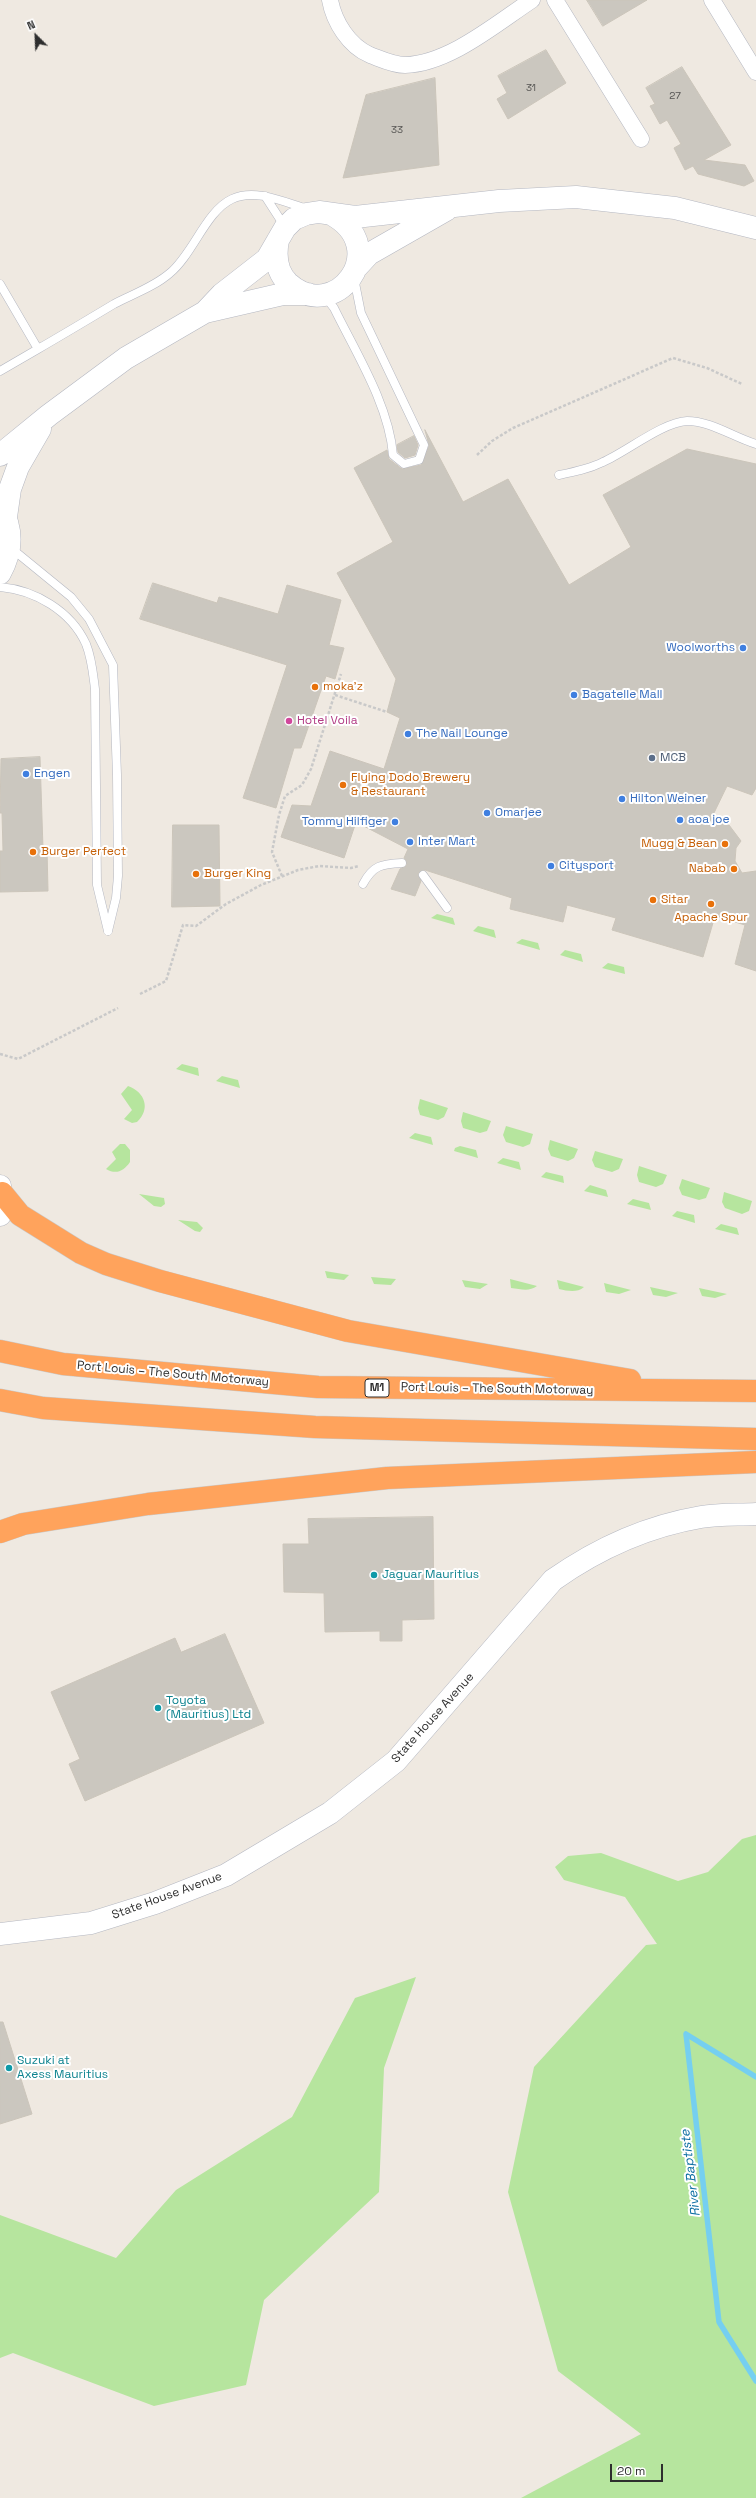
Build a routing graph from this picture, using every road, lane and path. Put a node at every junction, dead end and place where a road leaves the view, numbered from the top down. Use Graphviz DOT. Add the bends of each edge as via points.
graph roads {
  1 [pos="330,0"];
  2 [pos="532,0"];
  3 [pos="555,0"];
  4 [pos="712,0"];
  5 [pos="756,72"];
  6 [pos="641,139"];
  7 [pos="265,196"];
  8 [pos="454,206"];
  9 [pos="325,213"];
  10 [pos="756,228"];
  11 [pos="282,234"];
  12 [pos="355,270"];
  13 [pos="0,284"];
  14 [pos="316,294"];
  15 [pos="205,312"];
  16 [pos="38,349"];
  17 [pos="0,371"];
  18 [pos="742,384"];
  19 [pos="48,415"];
  20 [pos="756,444"];
  21 [pos="0,454"];
  22 [pos="477,455"];
  23 [pos="559,475"];
  24 [pos="3,512"];
  25 [pos="10,548"];
  26 [pos="0,573"];
  27 [pos="0,587"];
  28 [pos="341,674"];
  29 [pos="335,695"];
  30 [pos="387,712"];
  31 [pos="402,863"];
  32 [pos="382,864"];
  33 [pos="282,876"];
  34 [pos="423,876"];
  35 [pos="363,884"];
  36 [pos="447,908"];
  37 [pos="140,994"];
  38 [pos="118,1008"];
  39 [pos="0,1054"];
  40 [pos="1,1190"];
  41 [pos="0,1215"];
  42 [pos="0,1351"];
  43 [pos="696,1391"];
  44 [pos="756,1391"];
  45 [pos="0,1400"];
  46 [pos="756,1439"];
  47 [pos="756,1462"];
  48 [pos="756,1514"];
  49 [pos="0,1532"];
  50 [pos="0,1934"];
  1 -- 2 [label="street" via="335,16 351,42 371,55 405,65 447,55"];
  3 -- 6 [label="street"];
  4 -- 5 [label="street"];
  7 -- 9 [label="lane"];
  7 -- 11 [label="lane"];
  7 -- 16 [label="lane" via="232,199 215,214 183,259 167,276"];
  8 -- 9 [label="main road" via="355,217"];
  8 -- 10 [label="main road" via="576,197 675,208"];
  8 -- 12 [label="main road" via="369,254"];
  9 -- 11 [label="main road" via="306,214 294,219"];
  9 -- 12 [label="main road" via="343,221 352,230 359,254"];
  11 -- 14 [label="main road" via="277,260 284,279 295,289"];
  11 -- 15 [label="main road" via="267,259 222,294"];
  12 -- 14 [label="main road" via="346,284 336,291"];
  12 -- 14 [label="lane" via="361,313 424,445 419,460 404,464 393,455 392,439 382,406 334,308"];
  13 -- 16 [label="lane"];
  14 -- 15 [label="main road" via="283,294"];
  15 -- 19 [label="main road" via="126,358"];
  16 -- 17 [label="lane"];
  18 -- 22 [label="path" via="707,368 673,358 513,428 492,441"];
  19 -- 21 [label="main road"];
  19 -- 24 [label="main road" via="18,467"];
  20 -- 23 [label="lane" via="707,424 682,422 671,424 602,462"];
  24 -- 25 [label="main road" via="10,532"];
  25 -- 26 [label="main road"];
  25 -- 27 [label="lane" via="71,598 89,619 113,666 118,876 108,931 97,885 95,689 92,664 85,644 57,608 24,592"];
  28 -- 29 [label="path"];
  29 -- 30 [label="path"];
  29 -- 33 [label="path" via="311,769 302,785 285,796 279,815 272,852"];
  31 -- 32 [label="lane"];
  32 -- 33 [label="path" via="369,862 351,868 319,866"];
  32 -- 35 [label="lane" via="368,874"];
  33 -- 37 [label="path" via="226,904 196,926 183,925 166,981"];
  34 -- 36 [label="lane"];
  38 -- 39 [label="path" via="18,1059"];
  40 -- 41 [label="main road"];
  40 -- 43 [label="highway" via="20,1215 81,1253 106,1264 160,1281 348,1331"];
  42 -- 43 [label="highway, Port Louis – The South Motorway / M1" via="63,1364 318,1387"];
  43 -- 44 [label="highway, Port Louis – The South Motorway / M1"];
  45 -- 46 [label="highway" via="43,1408 315,1427"];
  47 -- 49 [label="highway" via="387,1478 148,1504 24,1524"];
  48 -- 50 [label="main road, State House Avenue" via="701,1517 635,1535 580,1561 553,1580 396,1761 330,1813 226,1876 155,1903 91,1923"];
}
